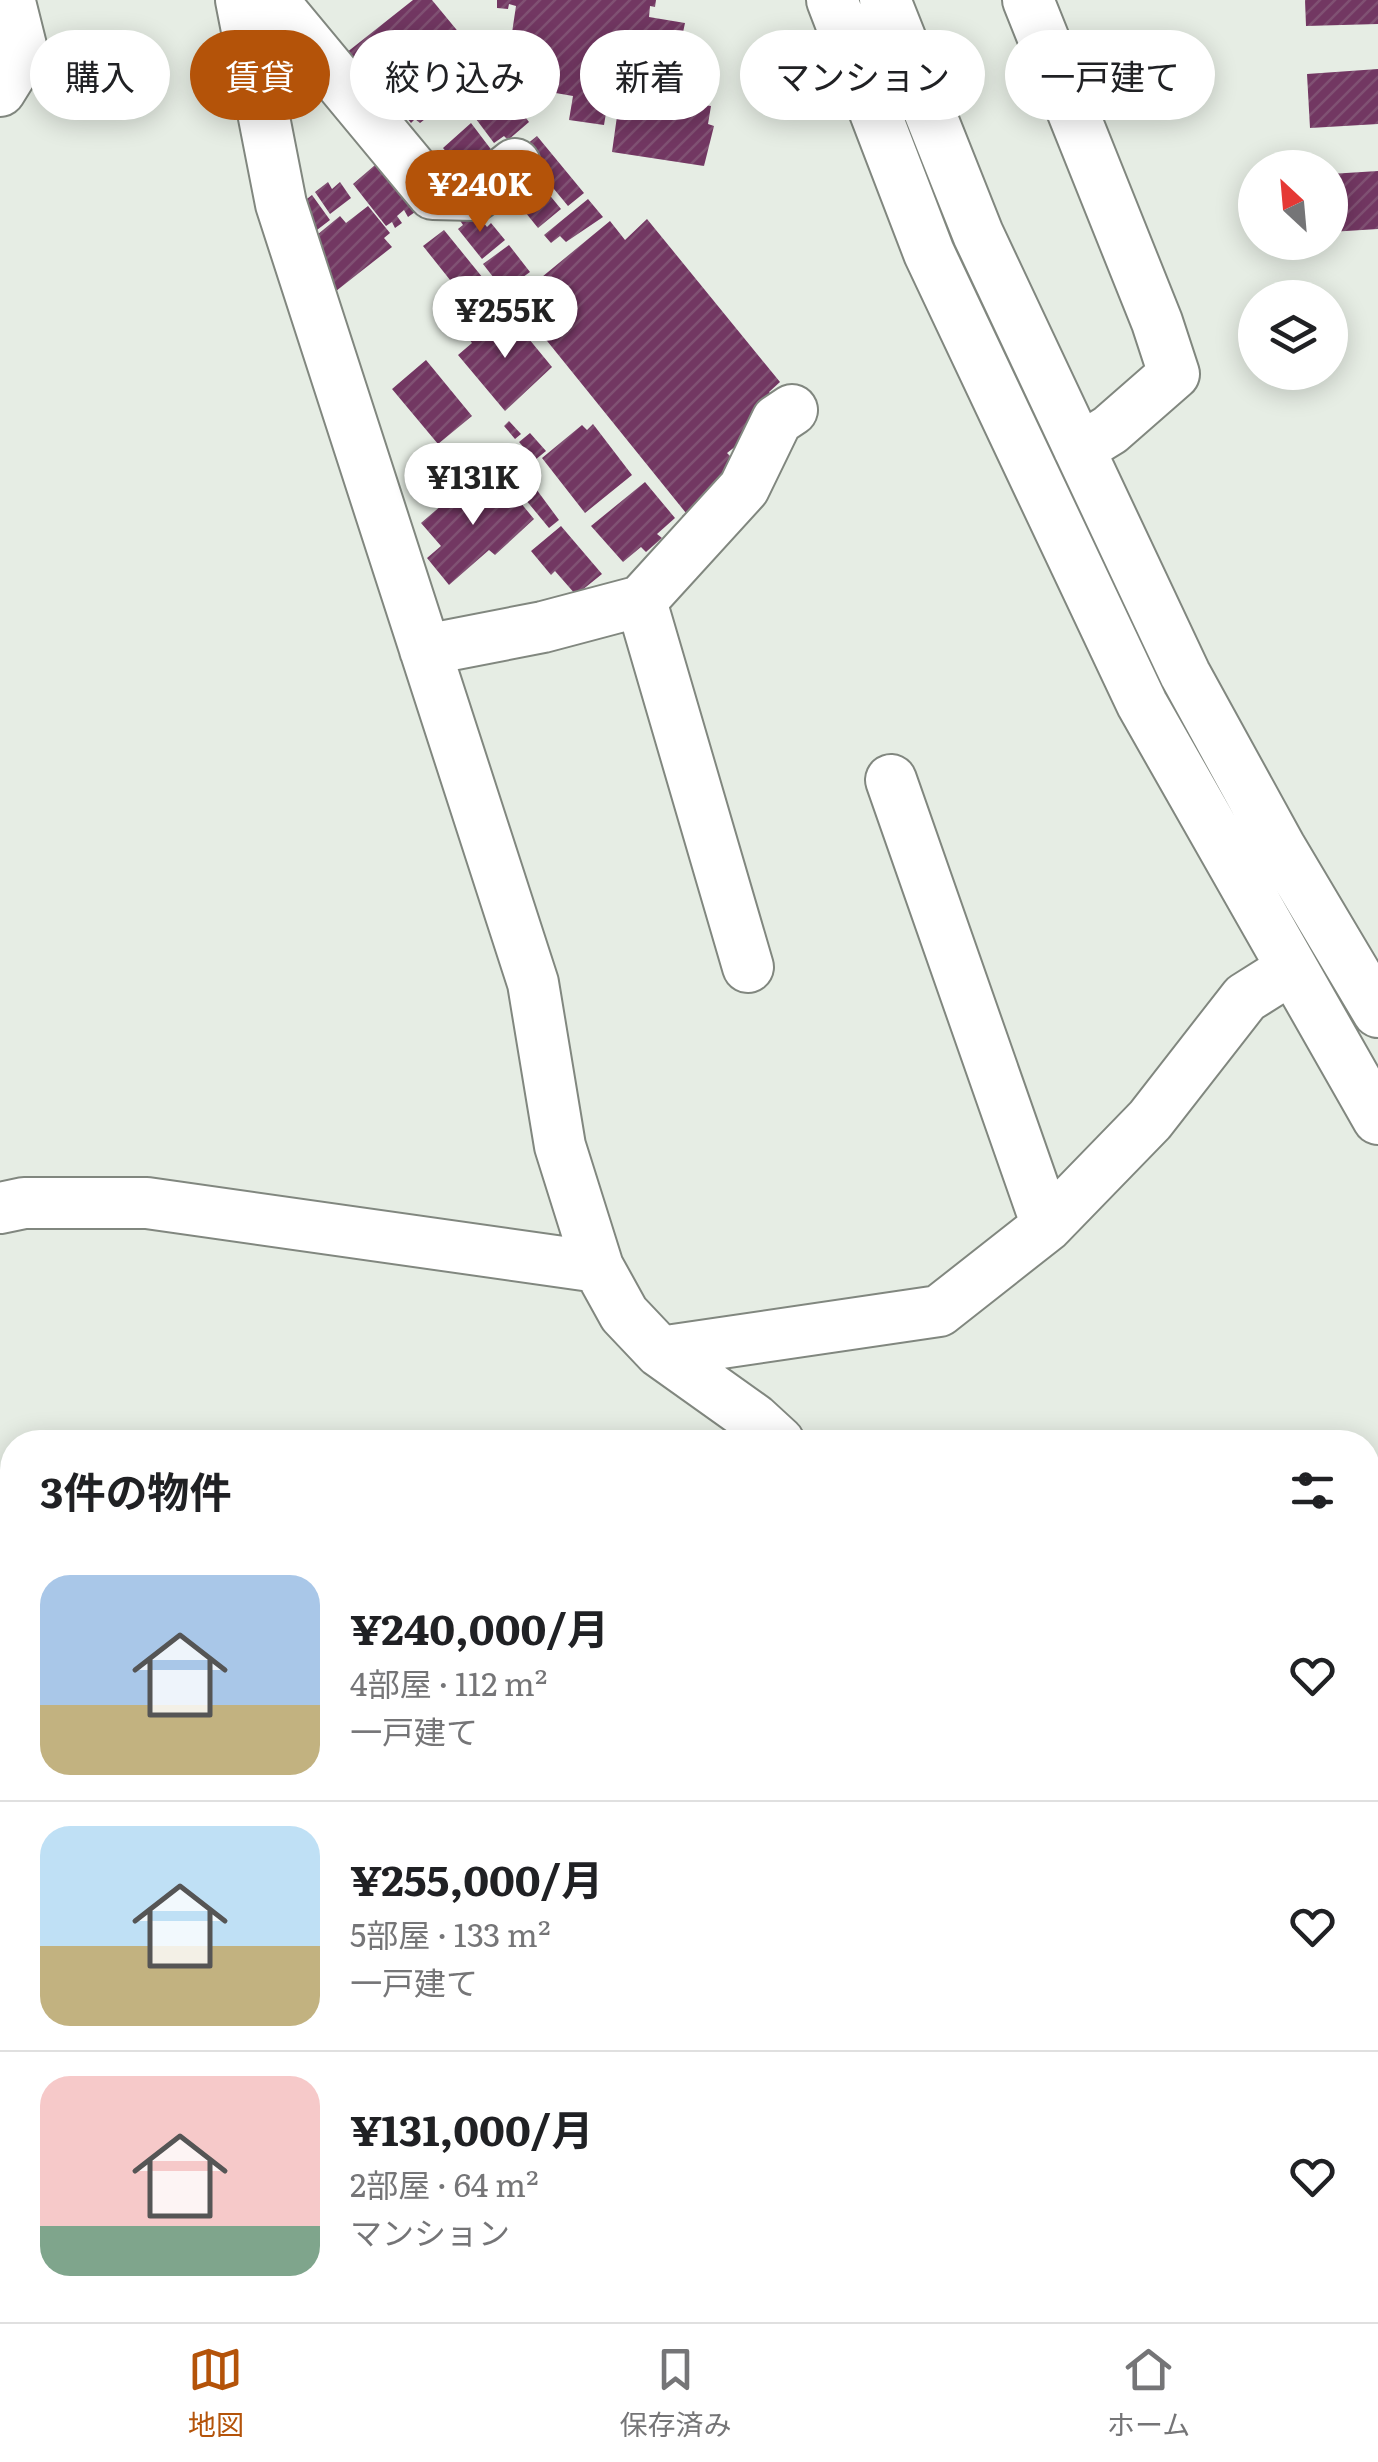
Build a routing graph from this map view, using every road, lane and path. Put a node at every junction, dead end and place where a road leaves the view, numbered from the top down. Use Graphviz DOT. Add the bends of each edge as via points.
graph roads {
  1 [pos="6,0"];
  2 [pos="241,0"];
  3 [pos="272,0"];
  4 [pos="832,0"];
  5 [pos="885,0"];
  6 [pos="1028,0"];
  7 [pos="0,91"];
  8 [pos="515,164"];
  9 [pos="792,410"];
  10 [pos="1079,449"];
  11 [pos="641,601"];
  12 [pos="425,650"];
  13 [pos="892,780"];
  14 [pos="748,967"];
  15 [pos="1292,970"];
  16 [pos="1378,1012"];
  17 [pos="1378,1119"];
  18 [pos="0,1208"];
  19 [pos="1048,1226"];
  20 [pos="598,1267"];
  21 [pos="660,1352"];
  22 [pos="765,1430"];
  1 -- 7 [label="street" via="23,54"];
  2 -- 12 [label="street" via="281,204"];
  3 -- 8 [label="street" via="433,194 476,195"];
  4 -- 15 [label="street" via="929,253 1038,486 1142,704"];
  5 -- 10 [label="street" via="978,234"];
  6 -- 10 [label="street" via="1174,374"];
  9 -- 11 [label="street" via="776,420 744,488"];
  10 -- 16 [label="street" via="1186,674"];
  11 -- 12 [label="street"];
  11 -- 14 [label="street"];
  12 -- 20 [label="street" via="533,983 560,1146"];
  13 -- 19 [label="street"];
  15 -- 17 [label="street"];
  15 -- 19 [label="street" via="1245,998 1150,1120"];
  18 -- 20 [label="street" via="147,1204"];
  19 -- 21 [label="street" via="939,1310"];
  20 -- 21 [label="street" via="624,1314"];
  21 -- 22 [label="street"];
}
